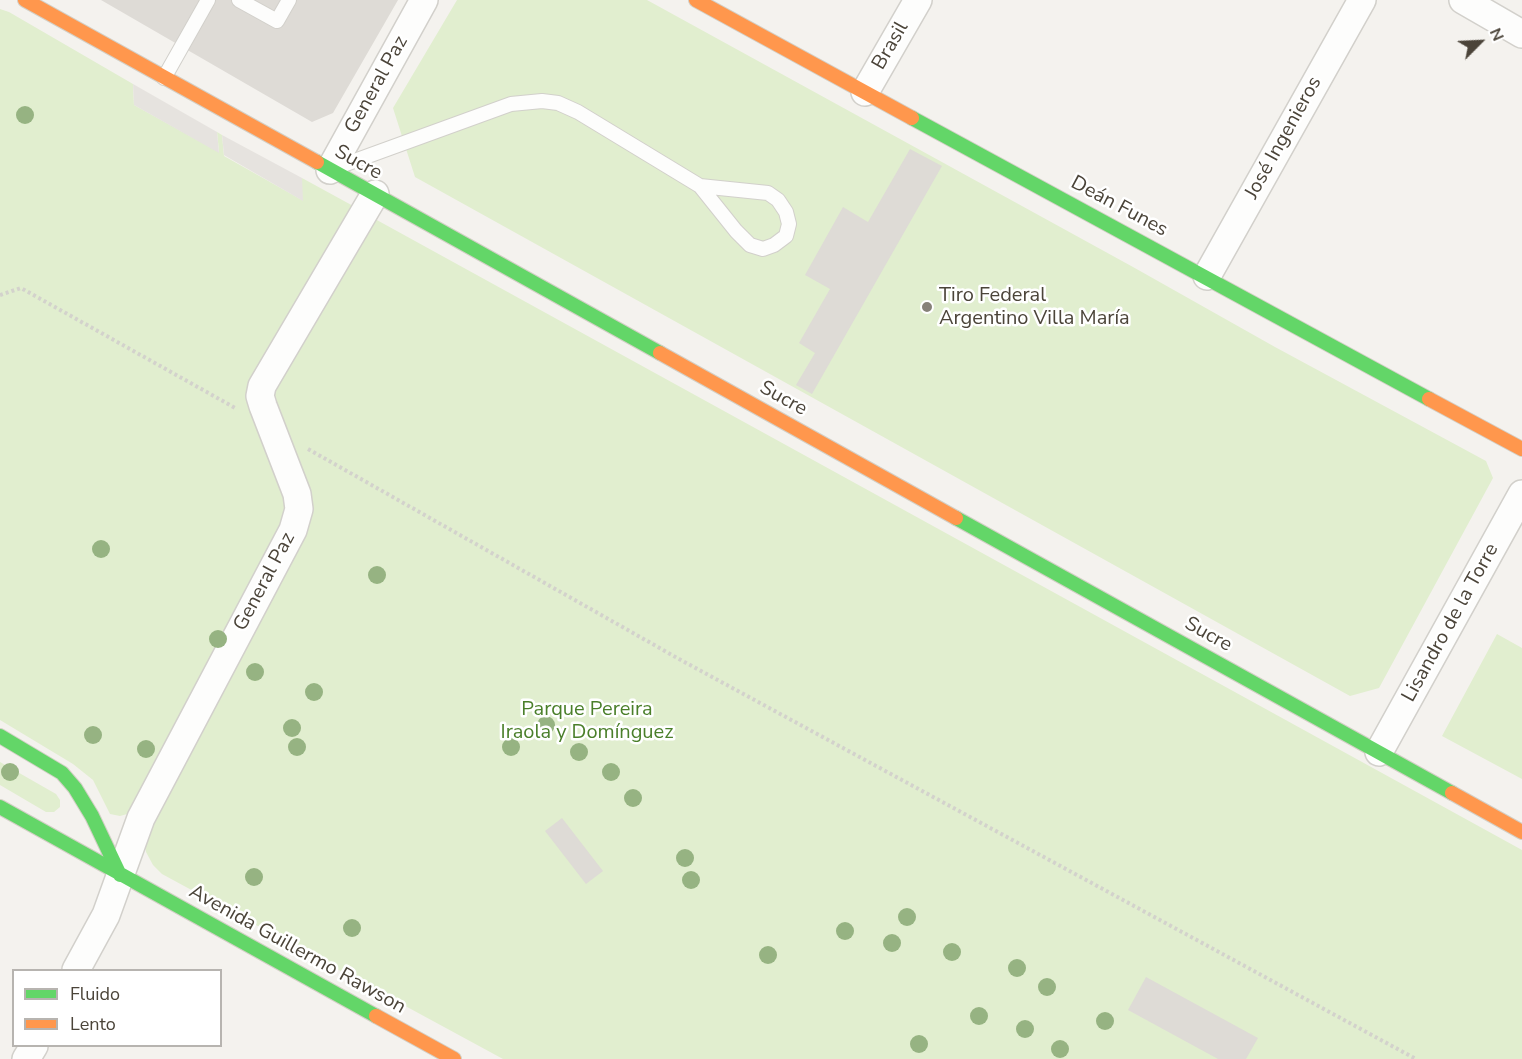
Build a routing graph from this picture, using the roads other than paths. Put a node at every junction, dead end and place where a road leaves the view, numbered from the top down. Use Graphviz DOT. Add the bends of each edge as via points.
graph roads {
  1 [pos="25,0"];
  2 [pos="208,0"];
  3 [pos="239,0"];
  4 [pos="289,0"];
  5 [pos="424,0"];
  6 [pos="696,0"];
  7 [pos="918,0"];
  8 [pos="1362,0"];
  9 [pos="1463,0"];
  10 [pos="1522,34"];
  11 [pos="164,78"];
  12 [pos="865,92"];
  13 [pos="330,170"];
  14 [pos="700,186"];
  15 [pos="375,194"];
  16 [pos="1207,276"];
  17 [pos="1522,449"];
  18 [pos="1522,494"];
  19 [pos="0,736"];
  20 [pos="1379,752"];
  21 [pos="0,807"];
  22 [pos="1522,832"];
  23 [pos="120,875"];
  24 [pos="77,969"];
  25 [pos="425,1043"];
  26 [pos="416,1059"];
  27 [pos="454,1059"];
  1 -- 11 [label="main road, Sucre"];
  2 -- 11 [label="lane"];
  3 -- 4 [label="lane" via="278,21"];
  5 -- 13 [label="street, General Paz"];
  6 -- 12 [label="main road, Deán Funes"];
  7 -- 12 [label="street, Brasil"];
  8 -- 16 [label="street, José Ingenieros"];
  9 -- 10 [label="street"];
  11 -- 13 [label="main road, Sucre"];
  12 -- 16 [label="main road, Deán Funes"];
  13 -- 14 [label="lane" via="511,104 542,101 578,112"];
  13 -- 15 [label="main road, Sucre"];
  14 -- 14 [label="lane" via="750,245 763,249 786,236 786,212 768,193"];
  15 -- 20 [label="main road, Sucre"];
  15 -- 23 [label="street, General Paz" via="262,386 260,396 297,494 297,520 141,818"];
  16 -- 17 [label="main road, Deán Funes"];
  18 -- 20 [label="street, Lisandro de la Torre"];
  19 -- 23 [label="main road" via="62,773 75,788"];
  20 -- 22 [label="main road, Sucre"];
  21 -- 23 [label="main road, Avenida Guillermo Rawson"];
  23 -- 24 [label="street, General Paz" via="106,915"];
  23 -- 25 [label="main road, Avenida Guillermo Rawson"];
  25 -- 26 [label="lane"];
  25 -- 27 [label="main road, Avenida Guillermo Rawson"];
}
